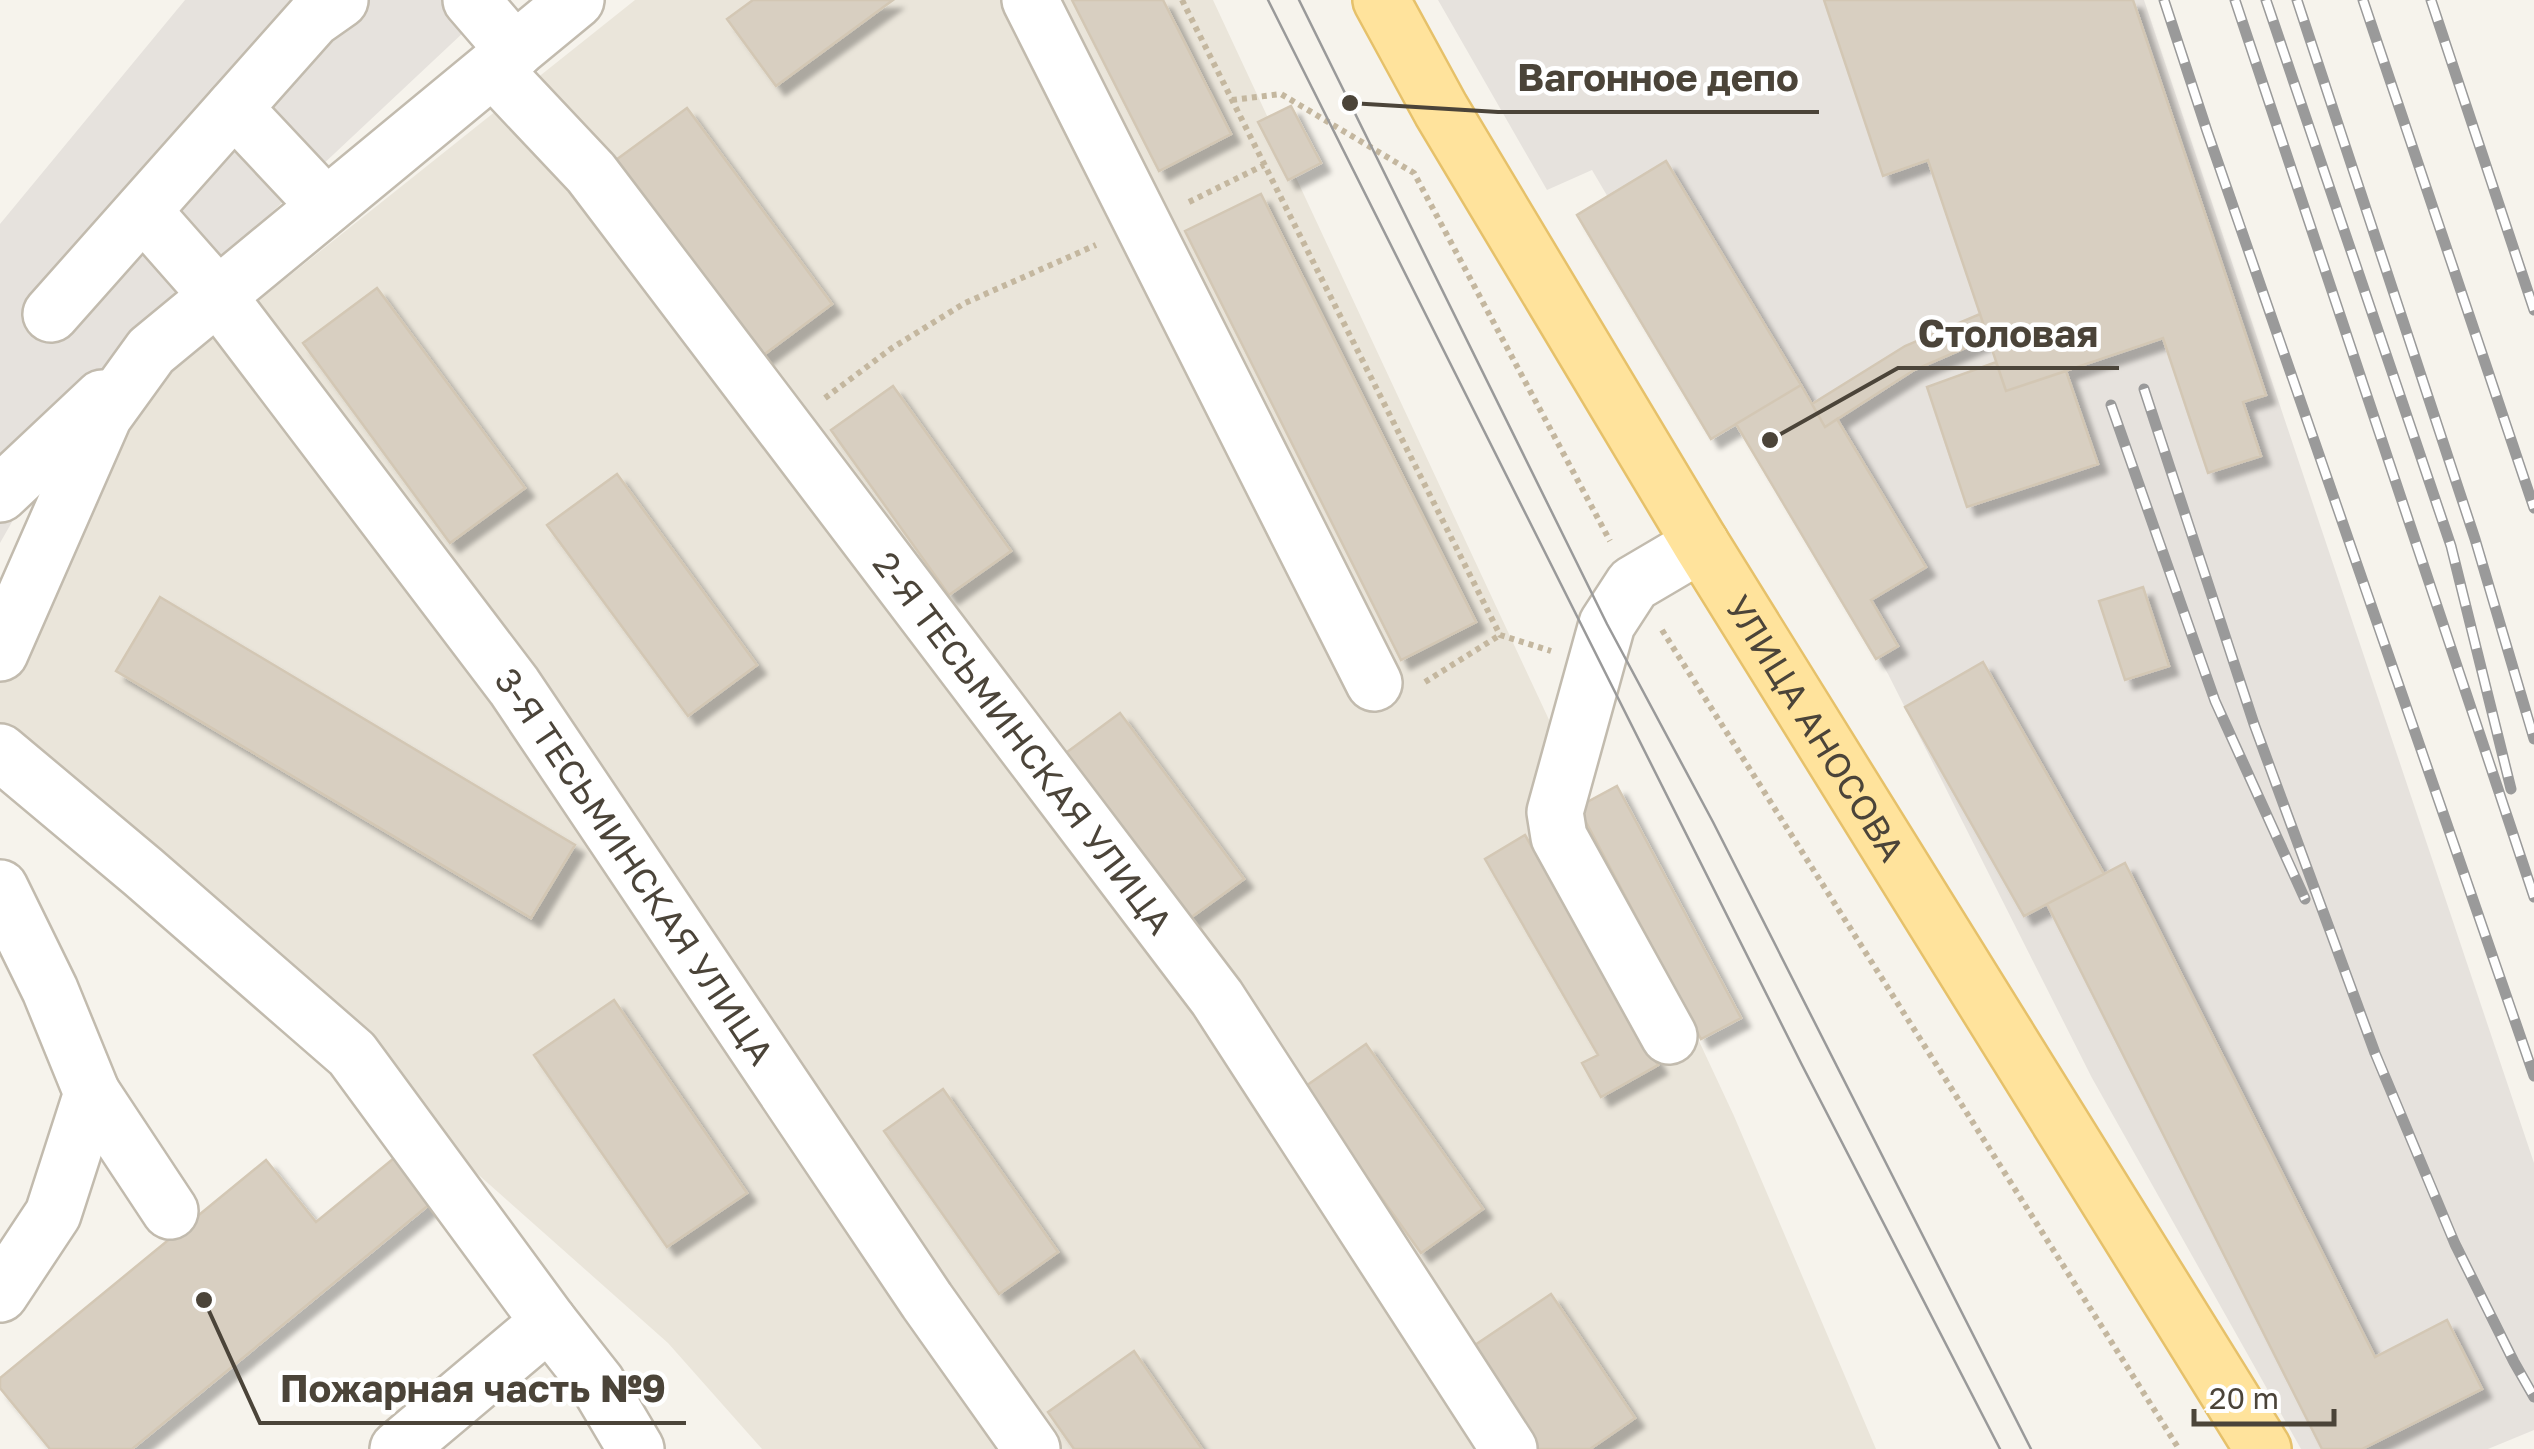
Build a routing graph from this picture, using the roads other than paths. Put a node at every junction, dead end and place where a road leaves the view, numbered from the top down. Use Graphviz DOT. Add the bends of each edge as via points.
graph roads {
  1 [pos="340,0"];
  2 [pos="471,0"];
  3 [pos="576,0"];
  4 [pos="1030,0"];
  5 [pos="1381,0"];
  6 [pos="504,60"];
  7 [pos="234,108"];
  8 [pos="326,206"];
  9 [pos="144,211"];
  10 [pos="218,296"];
  11 [pos="52,314"];
  12 [pos="151,351"];
  13 [pos="0,494"];
  14 [pos="1701,544"];
  15 [pos="0,653"];
  16 [pos="1374,684"];
  17 [pos="0,752"];
  18 [pos="0,888"];
  19 [pos="1669,1036"];
  20 [pos="92,1093"];
  21 [pos="170,1211"];
  22 [pos="0,1294"];
  23 [pos="549,1322"];
  24 [pos="398,1449"];
  25 [pos="636,1449"];
  26 [pos="1032,1449"];
  27 [pos="1508,1449"];
  28 [pos="2264,1449"];
  1 -- 7 [label="street" via="313,19"];
  2 -- 6 [label="street, 2-Я ТЕСЬМИНСКАЯ УЛИЦА"];
  3 -- 6 [label="street"];
  4 -- 16 [label="street"];
  5 -- 14 [label="main road, УЛИЦА АНОСОВА"];
  6 -- 8 [label="street"];
  6 -- 27 [label="street, 2-Я ТЕСЬМИНСКАЯ УЛИЦА" via="1218,998"];
  7 -- 8 [label="street"];
  7 -- 9 [label="street"];
  8 -- 10 [label="street"];
  9 -- 10 [label="street, 3-Я ТЕСЬМИНСКАЯ УЛИЦА"];
  9 -- 11 [label="street"];
  10 -- 12 [label="street"];
  10 -- 26 [label="street, 3-Я ТЕСЬМИНСКАЯ УЛИЦА" via="514,686"];
  12 -- 13 [label="street"];
  12 -- 15 [label="street" via="104,416"];
  14 -- 19 [label="street" via="1634,584 1608,624 1555,812 1559,838"];
  14 -- 28 [label="main road, УЛИЦА АНОСОВА"];
  17 -- 23 [label="street" via="352,1054"];
  18 -- 20 [label="street"];
  20 -- 21 [label="street"];
  20 -- 22 [label="street" via="54,1214"];
  23 -- 24 [label="street"];
  23 -- 25 [label="street" via="597,1383"];
}
